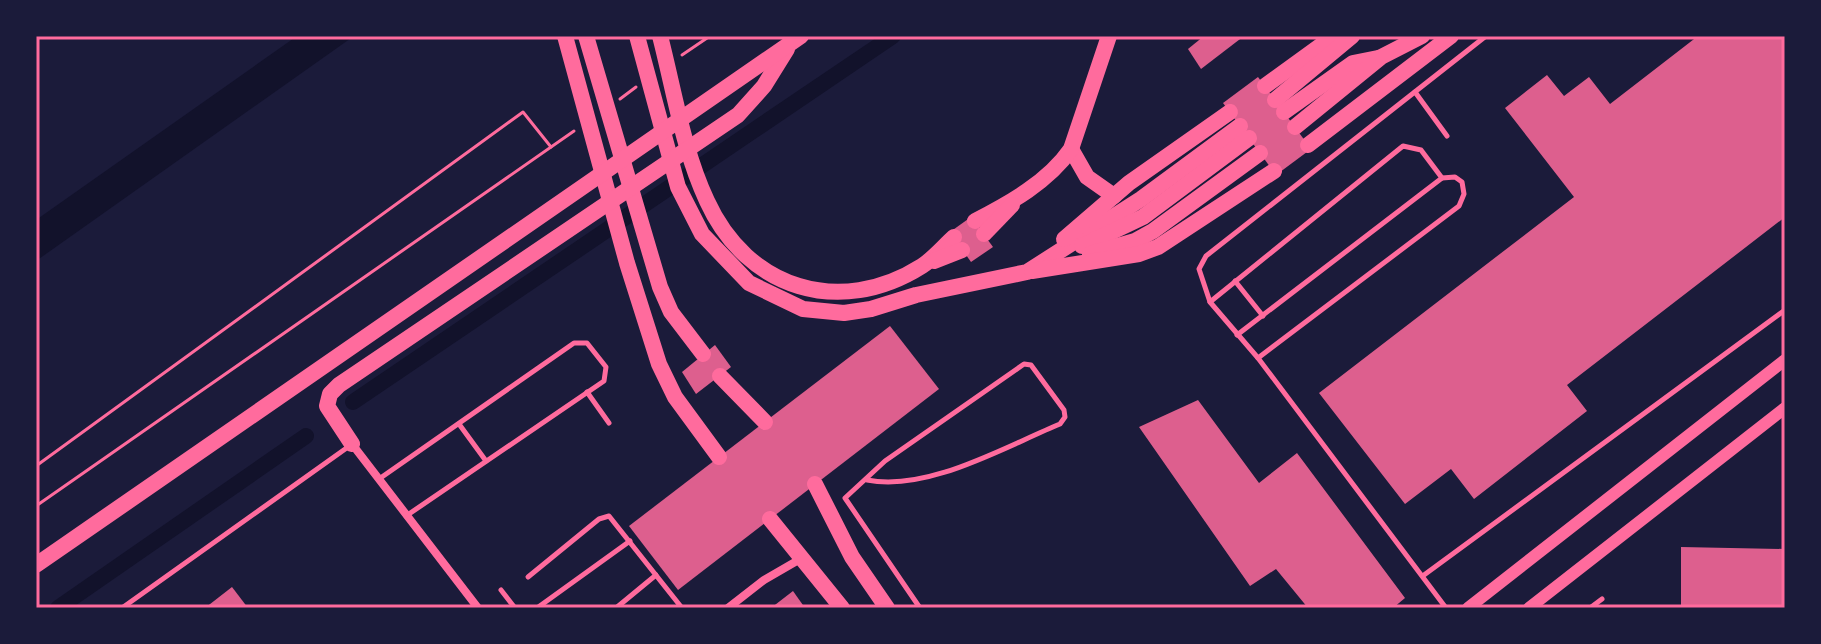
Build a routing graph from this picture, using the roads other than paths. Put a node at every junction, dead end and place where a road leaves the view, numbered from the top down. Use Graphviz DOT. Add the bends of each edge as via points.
graph roads {
  1 [pos="565,36"];
  2 [pos="586,36"];
  3 [pos="637,36"];
  4 [pos="660,36"];
  5 [pos="1109,36"];
  6 [pos="1334,36"];
  7 [pos="1352,36"];
  8 [pos="1360,36"];
  9 [pos="1422,36"];
  10 [pos="1451,36"];
  11 [pos="1486,36"];
  12 [pos="796,40"];
  13 [pos="1381,57"];
  14 [pos="1353,63"];
  15 [pos="1415,92"];
  16 [pos="1275,99"];
  17 [pos="1295,127"];
  18 [pos="1447,136"];
  19 [pos="1308,145"];
  20 [pos="1071,149"];
  21 [pos="1260,153"];
  22 [pos="1274,171"];
  23 [pos="1442,178"];
  24 [pos="1114,196"];
  25 [pos="979,228"];
  26 [pos="958,244"];
  27 [pos="1027,272"];
  28 [pos="1235,281"];
  29 [pos="1210,302"];
  30 [pos="1785,310"];
  31 [pos="1263,316"];
  32 [pos="1237,335"];
  33 [pos="703,354"];
  34 [pos="1258,358"];
  35 [pos="1785,360"];
  36 [pos="720,376"];
  37 [pos="587,392"];
  38 [pos="1785,408"];
  39 [pos="765,422"];
  40 [pos="609,423"];
  41 [pos="459,424"];
  42 [pos="352,444"];
  43 [pos="719,457"];
  44 [pos="486,461"];
  45 [pos="378,480"];
  46 [pos="867,480"];
  47 [pos="815,484"];
  48 [pos="406,516"];
  49 [pos="770,519"];
  50 [pos="630,541"];
  51 [pos="802,558"];
  52 [pos="36,565"];
  53 [pos="656,575"];
  54 [pos="1424,575"];
  55 [pos="528,577"];
  56 [pos="501,590"];
  57 [pos="1602,599"];
  58 [pos="122,608"];
  59 [pos="478,608"];
  60 [pos="515,608"];
  61 [pos="537,608"];
  62 [pos="616,608"];
  63 [pos="682,608"];
  64 [pos="728,608"];
  65 [pos="842,608"];
  66 [pos="887,608"];
  67 [pos="920,608"];
  68 [pos="1446,608"];
  69 [pos="1468,608"];
  70 [pos="1529,608"];
  71 [pos="1590,608"];
  1 -- 43 [label="main road" via="627,263 666,378"];
  2 -- 33 [label="main road" via="644,241 671,312"];
  3 -- 27 [label="main road" via="678,187 715,251 749,283 803,309 844,313"];
  4 -- 26 [label="main road" via="708,204 722,229 754,262 807,290 863,290 924,265"];
  5 -- 20 [label="main road"];
  6 -- 16 [label="main road"];
  7 -- 16 [label="main road"];
  8 -- 14 [label="main road"];
  9 -- 13 [label="main road"];
  10 -- 19 [label="main road"];
  11 -- 15 [label="lane"];
  12 -- 42 [label="main road" via="738,115 339,385 327,406"];
  12 -- 52 [label="main road"];
  13 -- 14 [label="main road"];
  13 -- 17 [label="main road"];
  14 -- 16 [label="main road"];
  15 -- 18 [label="lane"];
  15 -- 29 [label="lane" via="1206,256 1199,269"];
  20 -- 24 [label="main road" via="1087,177"];
  20 -- 25 [label="main road" via="1061,165"];
  21 -- 27 [label="main road" via="1135,241"];
  22 -- 27 [label="main road" via="1158,247"];
  23 -- 28 [label="lane" via="1421,150 1403,146"];
  23 -- 31 [label="lane"];
  23 -- 34 [label="lane" via="1462,182 1459,206"];
  24 -- 27 [label="main road"];
  24 -- 27 [label="main road" via="1240,125 1141,199"];
  28 -- 29 [label="lane"];
  28 -- 31 [label="lane"];
  29 -- 32 [label="lane"];
  30 -- 54 [label="lane"];
  31 -- 32 [label="lane"];
  32 -- 34 [label="lane"];
  34 -- 54 [label="lane"];
  35 -- 69 [label="street"];
  36 -- 39 [label="main road"];
  37 -- 40 [label="lane"];
  37 -- 41 [label="lane" via="607,374 581,341"];
  37 -- 44 [label="lane"];
  38 -- 70 [label="street"];
  41 -- 44 [label="lane"];
  41 -- 45 [label="lane"];
  42 -- 45 [label="street"];
  42 -- 58 [label="lane"];
  44 -- 48 [label="lane"];
  45 -- 48 [label="street"];
  46 -- 46 [label="lane" via="885,461 1024,364 1031,365 1065,414 1060,424 932,476 900,483"];
  46 -- 67 [label="lane" via="845,498 846,504"];
  47 -- 66 [label="main road" via="852,557"];
  48 -- 59 [label="street"];
  49 -- 51 [label="main road"];
  50 -- 53 [label="lane"];
  50 -- 55 [label="lane" via="614,519 602,517"];
  50 -- 61 [label="lane"];
  51 -- 64 [label="street"];
  51 -- 65 [label="main road"];
  53 -- 62 [label="lane"];
  53 -- 63 [label="lane"];
  54 -- 68 [label="lane"];
  56 -- 60 [label="lane"];
  57 -- 71 [label="lane"];
}
